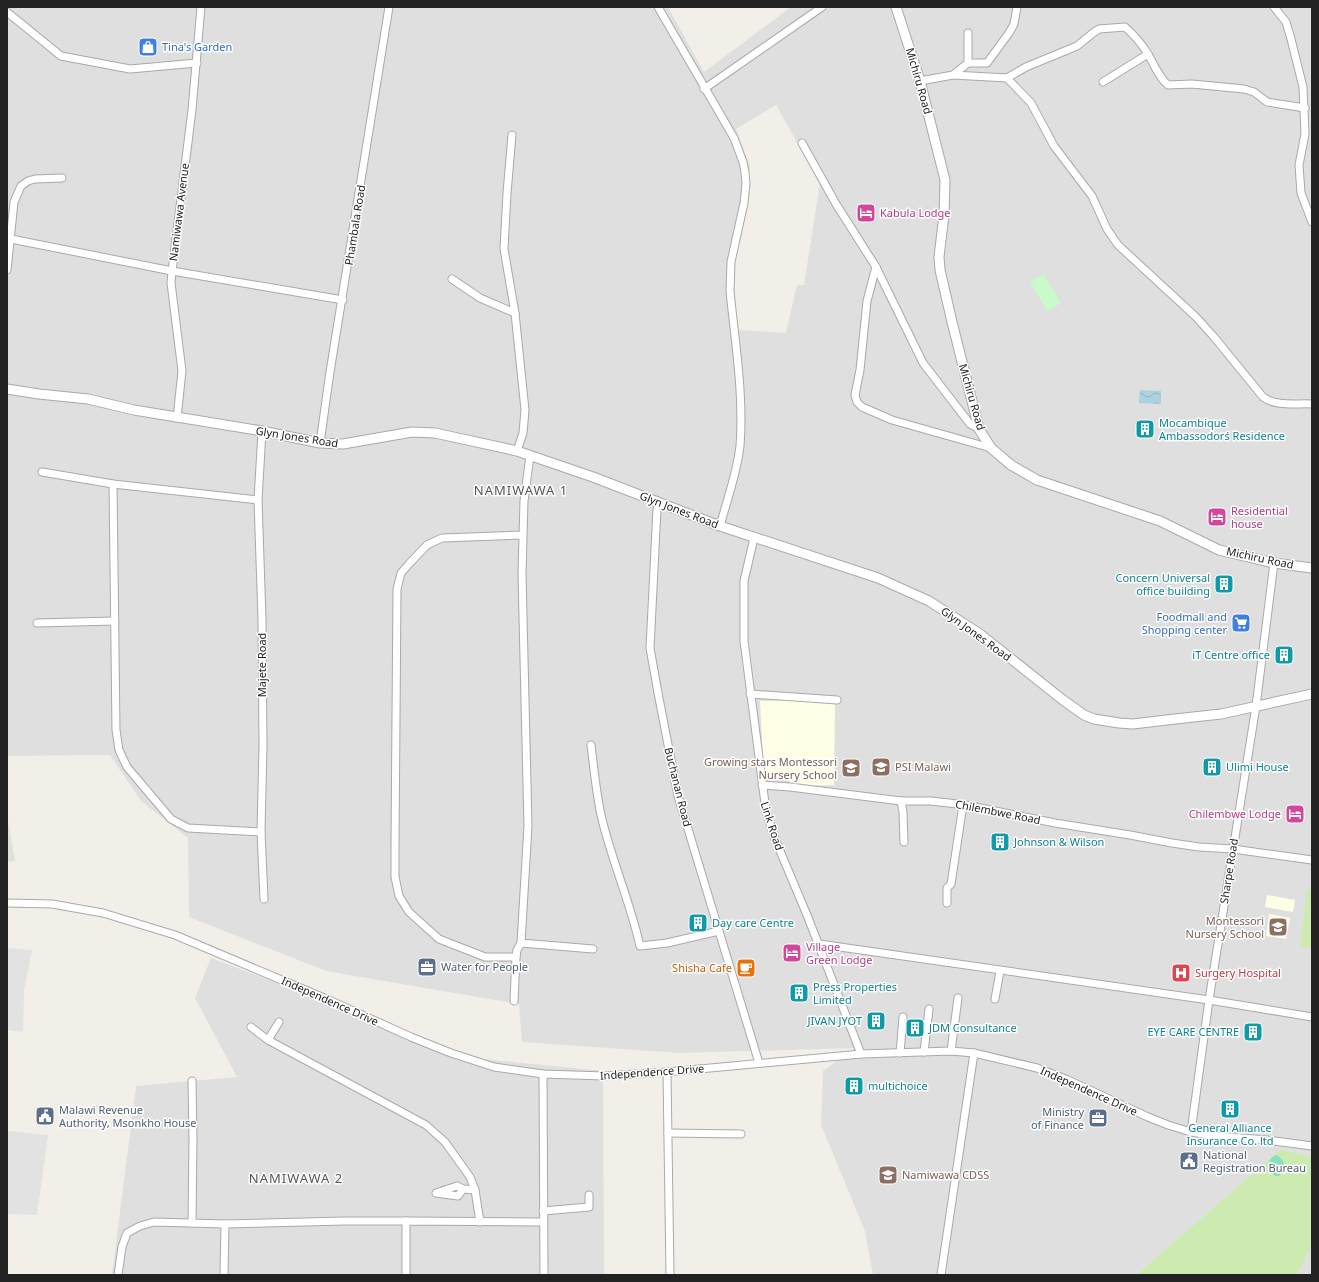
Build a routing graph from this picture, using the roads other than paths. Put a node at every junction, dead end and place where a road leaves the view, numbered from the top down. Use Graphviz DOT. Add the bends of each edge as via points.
graph roads {
  1 [pos="201,7"];
  2 [pos="389,7"];
  3 [pos="658,7"];
  4 [pos="822,7"];
  5 [pos="896,7"];
  6 [pos="1017,7"];
  7 [pos="1274,7"];
  8 [pos="7,12"];
  9 [pos="968,33"];
  10 [pos="1148,54"];
  11 [pos="196,63"];
  12 [pos="968,63"];
  13 [pos="953,75"];
  14 [pos="1007,78"];
  15 [pos="920,81"];
  16 [pos="1103,82"];
  17 [pos="704,89"];
  18 [pos="1304,108"];
  19 [pos="512,135"];
  20 [pos="802,143"];
  21 [pos="62,178"];
  22 [pos="1312,222"];
  23 [pos="11,239"];
  24 [pos="876,267"];
  25 [pos="7,270"];
  26 [pos="172,271"];
  27 [pos="452,279"];
  28 [pos="343,300"];
  29 [pos="515,314"];
  30 [pos="7,388"];
  31 [pos="1312,404"];
  32 [pos="177,418"];
  33 [pos="979,429"];
  34 [pos="262,431"];
  35 [pos="320,443"];
  36 [pos="991,448"];
  37 [pos="517,452"];
  38 [pos="530,456"];
  39 [pos="42,472"];
  40 [pos="113,484"];
  41 [pos="258,500"];
  42 [pos="660,503"];
  43 [pos="720,526"];
  44 [pos="522,536"];
  45 [pos="754,538"];
  46 [pos="1274,563"];
  47 [pos="1312,568"];
  48 [pos="115,621"];
  49 [pos="37,623"];
  50 [pos="750,694"];
  51 [pos="1312,694"];
  52 [pos="837,700"];
  53 [pos="1256,706"];
  54 [pos="591,745"];
  55 [pos="762,786"];
  56 [pos="901,801"];
  57 [pos="963,805"];
  58 [pos="261,832"];
  59 [pos="904,842"];
  60 [pos="1233,849"];
  61 [pos="1312,860"];
  62 [pos="264,899"];
  63 [pos="7,903"];
  64 [pos="947,903"];
  65 [pos="719,931"];
  66 [pos="521,943"];
  67 [pos="819,944"];
  68 [pos="593,949"];
  69 [pos="516,957"];
  70 [pos="1000,971"];
  71 [pos="958,998"];
  72 [pos="995,999"];
  73 [pos="1209,1000"];
  74 [pos="514,1001"];
  75 [pos="929,1009"];
  76 [pos="1312,1016"];
  77 [pos="903,1017"];
  78 [pos="279,1022"];
  79 [pos="251,1027"];
  80 [pos="268,1040"];
  81 [pos="950,1051"];
  82 [pos="924,1052"];
  83 [pos="900,1053"];
  84 [pos="974,1053"];
  85 [pos="861,1054"];
  86 [pos="759,1063"];
  87 [pos="667,1072"];
  88 [pos="543,1074"];
  89 [pos="192,1081"];
  90 [pos="1191,1132"];
  91 [pos="668,1134"];
  92 [pos="741,1134"];
  93 [pos="1312,1146"];
  94 [pos="463,1189"];
  95 [pos="475,1190"];
  96 [pos="589,1195"];
  97 [pos="543,1211"];
  98 [pos="406,1221"];
  99 [pos="480,1222"];
  100 [pos="543,1222"];
  101 [pos="192,1224"];
  102 [pos="225,1224"];
  103 [pos="118,1275"];
  104 [pos="224,1275"];
  105 [pos="406,1275"];
  106 [pos="544,1275"];
  107 [pos="670,1275"];
  108 [pos="941,1275"];
  1 -- 11 [label="street, Namiwawa Avenue"];
  2 -- 28 [label="street, Phambala Road"];
  3 -- 17 [label="street"];
  4 -- 17 [label="street"];
  5 -- 15 [label="street, Michiru Road"];
  6 -- 12 [label="street" via="1014,24 990,61 982,64"];
  7 -- 18 [label="street" via="1286,22 1303,87"];
  8 -- 11 [label="street" via="61,56 130,69"];
  9 -- 12 [label="street"];
  10 -- 14 [label="street" via="1125,27 1099,29 1077,46 1026,66"];
  10 -- 16 [label="street"];
  10 -- 18 [label="street" via="1168,85 1192,84 1244,89 1254,92 1267,102"];
  11 -- 26 [label="street, Namiwawa Avenue"];
  12 -- 13 [label="street"];
  13 -- 14 [label="street"];
  13 -- 15 [label="street"];
  14 -- 31 [label="street" via="1031,103 1054,146 1092,196 1107,229 1118,245 1196,316 1263,397 1272,402"];
  15 -- 33 [label="street, Michiru Road" via="945,180 940,270"];
  17 -- 43 [label="street" via="734,138 745,172 744,203 730,262 730,291 740,389 740,448"];
  18 -- 22 [label="street" via="1305,134 1299,165 1301,193"];
  19 -- 29 [label="street" via="504,249"];
  20 -- 24 [label="street" via="836,204"];
  21 -- 23 [label="street" via="35,179 21,186 14,202"];
  23 -- 25 [label="street"];
  23 -- 26 [label="street"];
  24 -- 33 [label="street" via="923,363 970,424"];
  24 -- 36 [label="street" via="867,301 856,402 892,420"];
  26 -- 28 [label="street"];
  26 -- 32 [label="street, Namiwawa Avenue" via="171,283 182,371"];
  27 -- 29 [label="street" via="480,298"];
  28 -- 35 [label="street, Phambala Road"];
  29 -- 37 [label="street" via="525,410 523,433"];
  30 -- 32 [label="street, Glyn Jones Road" via="88,399"];
  32 -- 34 [label="street, Glyn Jones Road"];
  33 -- 36 [label="street, Michiru Road"];
  34 -- 35 [label="street, Glyn Jones Road"];
  34 -- 41 [label="street, Majete Road"];
  35 -- 37 [label="street, Glyn Jones Road" via="343,444 412,432 435,433"];
  36 -- 46 [label="street, Michiru Road" via="1011,465 1038,480 1160,521 1224,552"];
  37 -- 38 [label="street, Glyn Jones Road"];
  38 -- 42 [label="street, Glyn Jones Road"];
  38 -- 44 [label="street"];
  39 -- 40 [label="street"];
  40 -- 41 [label="street"];
  40 -- 48 [label="street"];
  41 -- 58 [label="street, Majete Road" via="262,619"];
  42 -- 43 [label="street, Glyn Jones Road"];
  42 -- 65 [label="street, Buchanan Road" via="657,509 654,552 650,648 678,796"];
  43 -- 45 [label="street, Glyn Jones Road"];
  44 -- 66 [label="street" via="528,826"];
  44 -- 69 [label="street" via="442,538 428,545 409,564 401,574 397,589 395,877 399,896 409,912 439,939 485,958"];
  45 -- 50 [label="street, Link Road" via="744,581 743,607"];
  45 -- 53 [label="street, Glyn Jones Road" via="878,578 929,601 980,634 1063,700 1094,719 1133,724 1221,714"];
  46 -- 47 [label="street, Michiru Road"];
  46 -- 53 [label="street, Sharpe Road"];
  48 -- 49 [label="street"];
  48 -- 58 [label="street" via="116,730 119,750 127,767 171,819 188,828"];
  50 -- 52 [label="street"];
  50 -- 55 [label="street, Link Road"];
  51 -- 53 [label="street, Glyn Jones Road"];
  53 -- 60 [label="street, Sharpe Road"];
  54 -- 65 [label="street" via="601,814 640,946 667,943"];
  55 -- 56 [label="street, Chilembwe Road" via="790,787"];
  55 -- 67 [label="street, Link Road" via="766,812 775,839"];
  56 -- 57 [label="street, Chilembwe Road" via="931,800"];
  56 -- 59 [label="street"];
  57 -- 60 [label="street, Chilembwe Road" via="1172,843"];
  57 -- 64 [label="street" via="951,884 947,888"];
  58 -- 62 [label="street, Majete Road"];
  60 -- 61 [label="street, Chilembwe Road"];
  60 -- 73 [label="street, Sharpe Road"];
  63 -- 88 [label="street, Independence Drive" via="52,904 114,916 198,944 452,1053 494,1067"];
  65 -- 86 [label="street, Buchanan Road"];
  66 -- 68 [label="street"];
  66 -- 69 [label="street"];
  67 -- 70 [label="street"];
  67 -- 85 [label="street, Link Road"];
  69 -- 74 [label="street"];
  70 -- 72 [label="street"];
  70 -- 73 [label="street"];
  71 -- 81 [label="street"];
  73 -- 76 [label="street"];
  73 -- 90 [label="street, Sharpe Road"];
  75 -- 82 [label="street"];
  77 -- 83 [label="street"];
  78 -- 80 [label="street"];
  79 -- 80 [label="street"];
  80 -- 95 [label="street" via="426,1125 445,1142 470,1177"];
  81 -- 82 [label="street, Independence Drive"];
  81 -- 84 [label="street, Independence Drive"];
  82 -- 83 [label="street, Independence Drive"];
  83 -- 85 [label="street, Independence Drive"];
  84 -- 90 [label="street, Independence Drive" via="1037,1068 1148,1117"];
  84 -- 108 [label="street"];
  85 -- 86 [label="street, Independence Drive"];
  86 -- 87 [label="street, Independence Drive"];
  87 -- 88 [label="street, Independence Drive" via="605,1076"];
  87 -- 91 [label="street"];
  88 -- 97 [label="street"];
  89 -- 101 [label="street"];
  90 -- 93 [label="street, Independence Drive"];
  91 -- 92 [label="street"];
  91 -- 107 [label="street"];
  94 -- 95 [label="street"];
  95 -- 99 [label="street"];
  96 -- 97 [label="street" via="588,1207"];
  97 -- 100 [label="street"];
  98 -- 99 [label="street"];
  98 -- 102 [label="street"];
  98 -- 105 [label="street"];
  99 -- 100 [label="street"];
  100 -- 106 [label="street"];
  101 -- 102 [label="street"];
  101 -- 103 [label="street" via="154,1222 127,1233"];
  102 -- 104 [label="street"];
}
